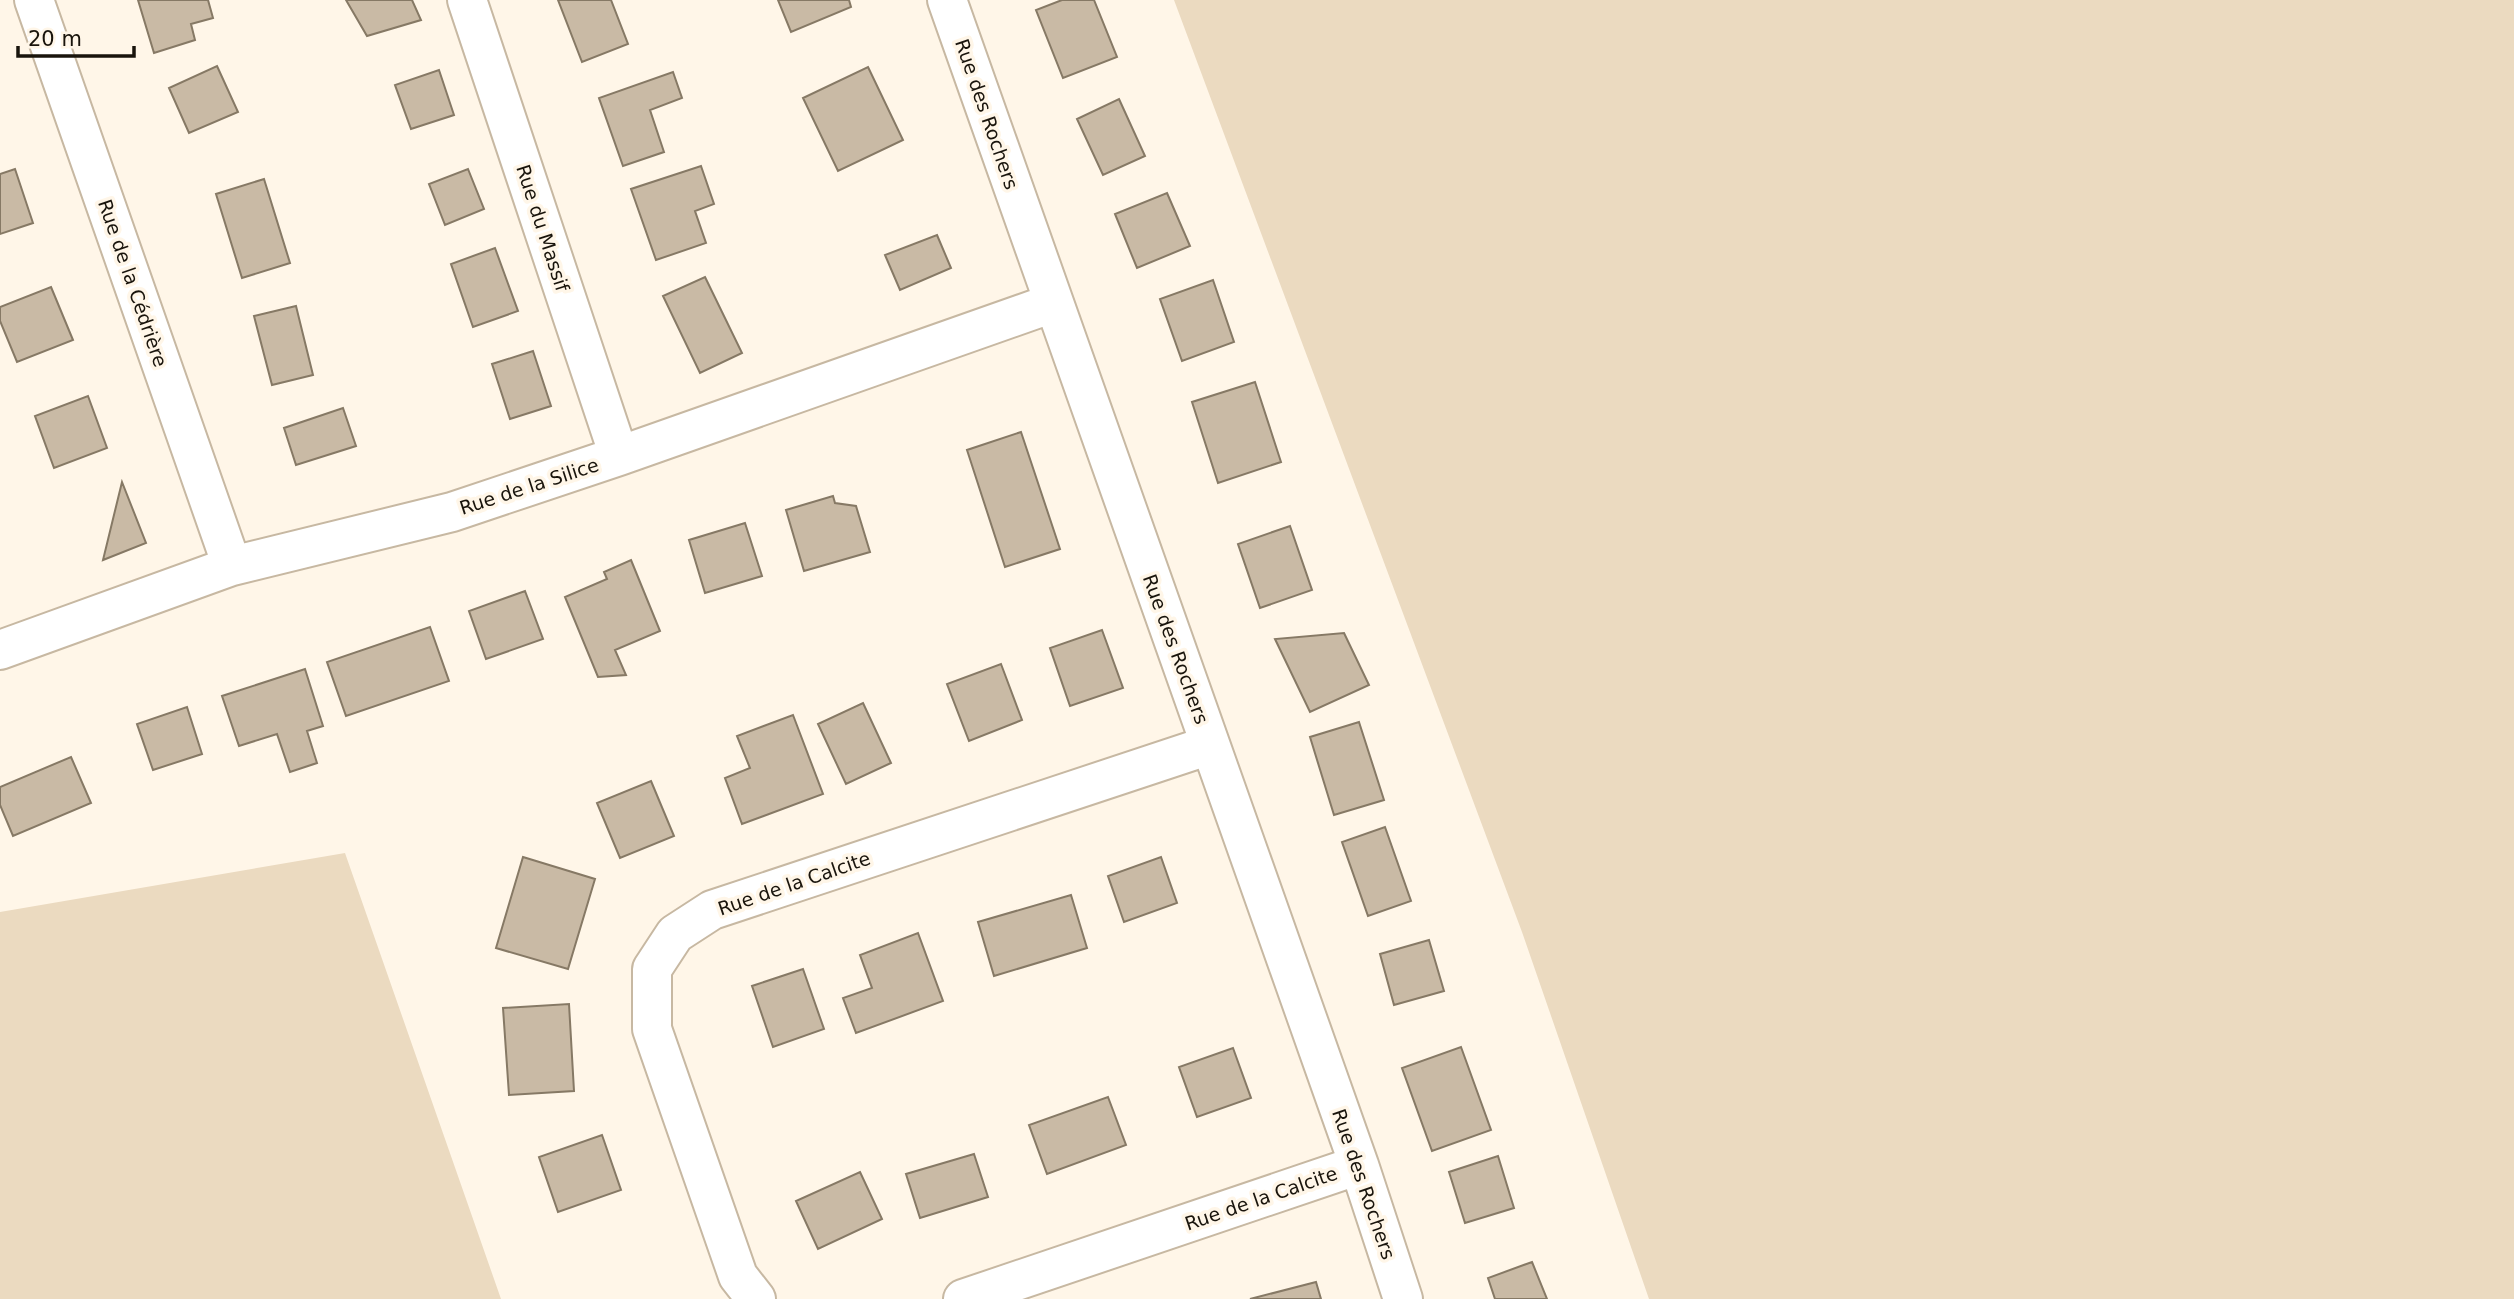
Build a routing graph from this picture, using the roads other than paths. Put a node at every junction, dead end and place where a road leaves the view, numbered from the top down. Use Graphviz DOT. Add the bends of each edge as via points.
graph roads {
  1 [pos="34,0"];
  2 [pos="467,0"];
  3 [pos="947,0"];
  4 [pos="1053,303"];
  5 [pos="619,456"];
  6 [pos="232,566"];
  7 [pos="0,650"];
  8 [pos="1210,746"];
  9 [pos="1359,1165"];
  10 [pos="757,1299"];
  11 [pos="963,1299"];
  12 [pos="1403,1299"];
  1 -- 6 [label="street, Rue de la Cédrière"];
  2 -- 5 [label="street, Rue du Massif"];
  3 -- 4 [label="street, Rue des Rochers"];
  4 -- 5 [label="street, Rue de la Silice"];
  4 -- 8 [label="street, Rue des Rochers"];
  5 -- 6 [label="street, Rue de la Silice" via="452,512"];
  6 -- 7 [label="street, Rue de la Silice"];
  8 -- 9 [label="street, Rue des Rochers"];
  8 -- 10 [label="street, Rue de la Calcite" via="712,910 676,934 652,969 652,1029 738,1276"];
  9 -- 11 [label="street, Rue de la Calcite"];
  9 -- 12 [label="street, Rue des Rochers"];
}
